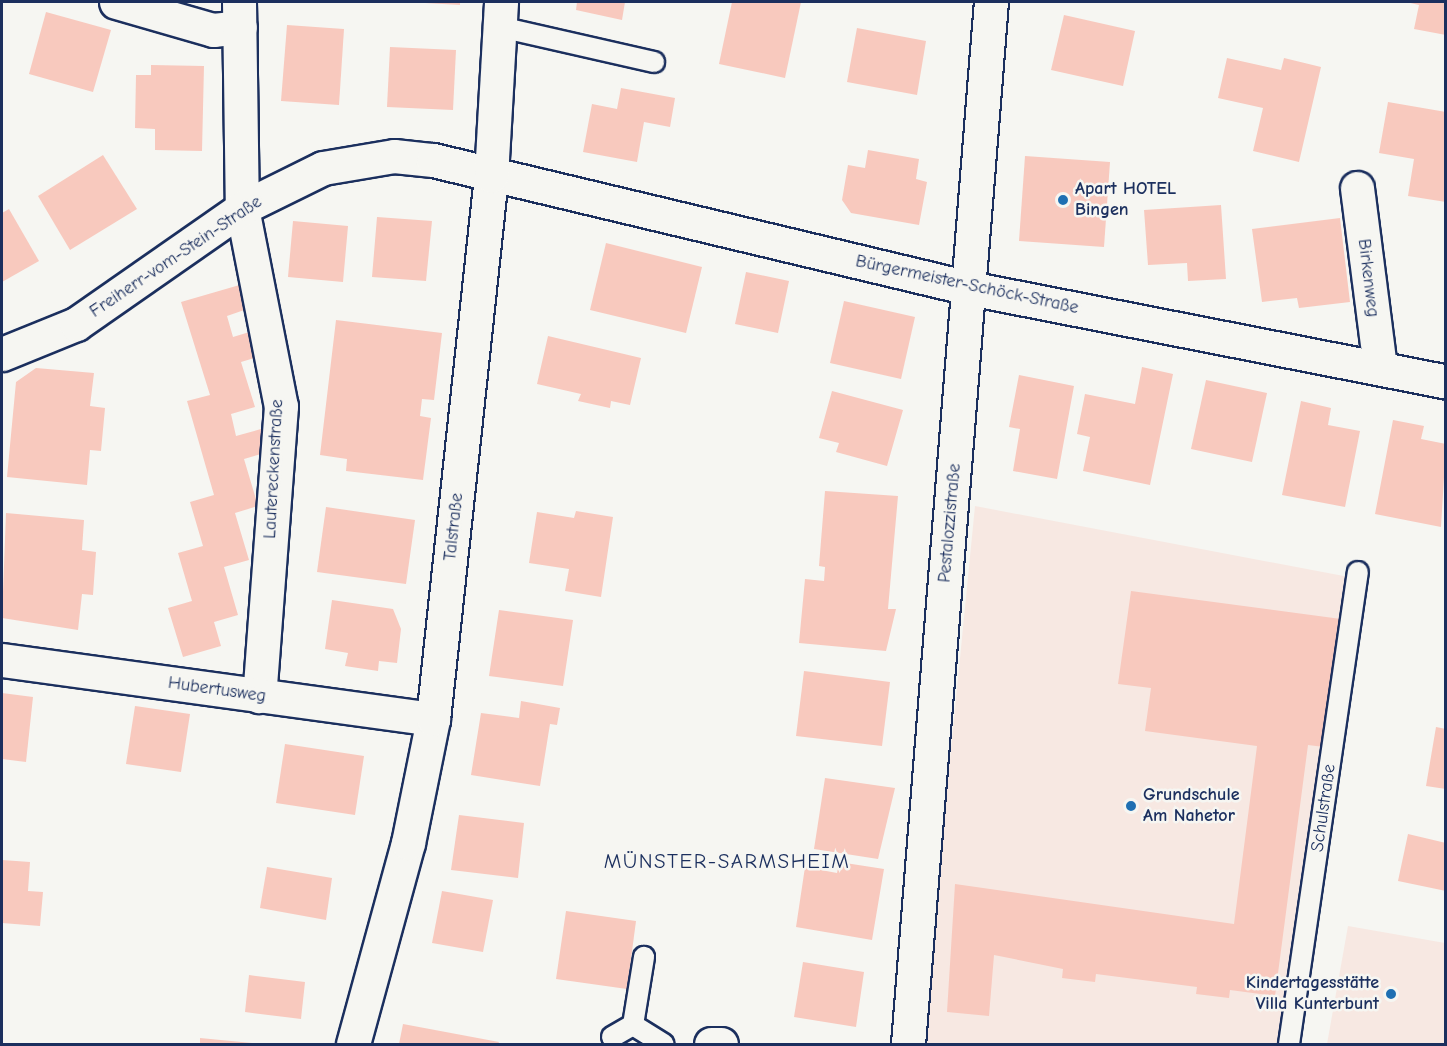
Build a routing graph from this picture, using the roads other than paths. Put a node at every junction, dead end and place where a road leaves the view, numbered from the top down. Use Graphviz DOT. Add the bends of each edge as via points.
graph roads {
  1 [pos="116,2"];
  2 [pos="991,2"];
  3 [pos="240,14"];
  4 [pos="500,14"];
  5 [pos="654,62"];
  6 [pos="491,176"];
  7 [pos="1356,188"];
  8 [pos="242,208"];
  9 [pos="969,288"];
  10 [pos="2,354"];
  11 [pos="1380,368"];
  12 [pos="1446,382"];
  13 [pos="1358,572"];
  14 [pos="2,660"];
  15 [pos="259,696"];
  16 [pos="434,719"];
  17 [pos="644,957"];
  18 [pos="633,1025"];
  19 [pos="612,1037"];
  20 [pos="353,1044"];
  21 [pos="664,1044"];
  22 [pos="711,1044"];
  23 [pos="721,1044"];
  24 [pos="909,1044"];
  25 [pos="1289,1044"];
  1 -- 3 [label="street" via="213,30"];
  2 -- 9 [label="street, Pestalozzistraße"];
  3 -- 8 [label="street, Lautereckenstraße"];
  4 -- 5 [label="lane"];
  4 -- 6 [label="street, Talstraße"];
  6 -- 8 [label="street, Freiherr-vom-Stein-Straße" via="414,157 372,157 323,168"];
  6 -- 9 [label="street, Bürgermeister-Schöck-Straße"];
  6 -- 16 [label="street, Talstraße"];
  7 -- 11 [label="street, Birkenweg"];
  8 -- 10 [label="street, Freiherr-vom-Stein-Straße" via="76,324"];
  8 -- 15 [label="street, Lautereckenstraße" via="281,406"];
  9 -- 11 [label="street, Bürgermeister-Schöck-Straße"];
  9 -- 24 [label="street, Pestalozzistraße"];
  11 -- 12 [label="street, Bürgermeister-Schöck-Straße"];
  13 -- 25 [label="lane, Schulstraße"];
  14 -- 15 [label="street, Hubertusweg"];
  15 -- 16 [label="street, Hubertusweg"];
  16 -- 20 [label="street, Talstraße" via="408,843"];
  17 -- 18 [label="lane"];
  18 -- 19 [label="lane"];
  18 -- 21 [label="lane"];
  22 -- 23 [label="street"];
}
